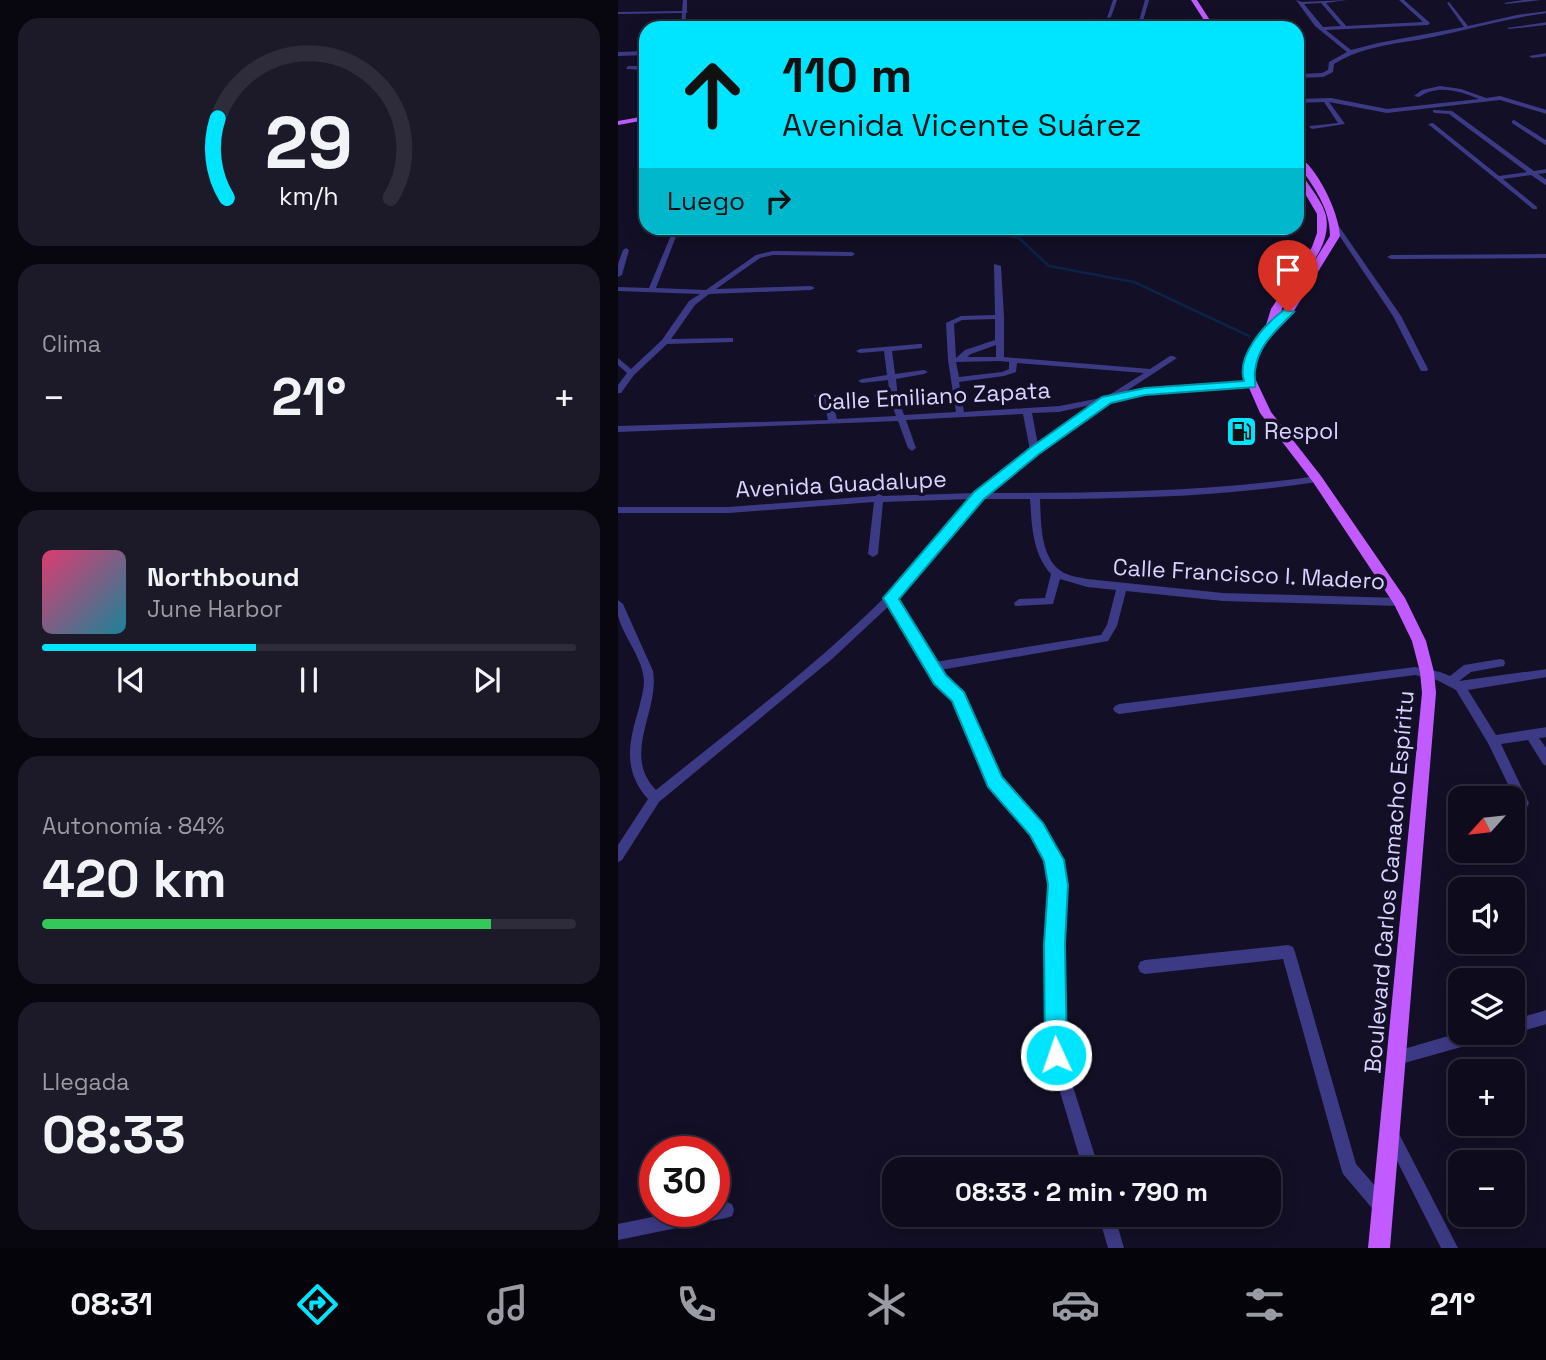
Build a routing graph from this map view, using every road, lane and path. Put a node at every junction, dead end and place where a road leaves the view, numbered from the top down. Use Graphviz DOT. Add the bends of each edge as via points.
graph roads {
  1 [pos="685,0"];
  2 [pos="1115,0"];
  3 [pos="1147,0"];
  4 [pos="1186,0"];
  5 [pos="1194,0"];
  6 [pos="1345,0"];
  7 [pos="1401,0"];
  8 [pos="1499,0"];
  9 [pos="1538,0"];
  10 [pos="1299,1"];
  11 [pos="1322,1"];
  12 [pos="1449,3"];
  13 [pos="1506,3"];
  14 [pos="686,12"];
  15 [pos="618,13"];
  16 [pos="1545,13"];
  17 [pos="1529,14"];
  18 [pos="1109,17"];
  19 [pos="684,21"];
  20 [pos="1141,21"];
  21 [pos="1200,21"];
  22 [pos="1208,21"];
  23 [pos="1428,23"];
  24 [pos="1546,23"];
  25 [pos="1467,27"];
  26 [pos="1345,28"];
  27 [pos="1509,28"];
  28 [pos="1321,29"];
  29 [pos="1442,33"];
  30 [pos="1349,51"];
  31 [pos="639,53"];
  32 [pos="618,54"];
  33 [pos="1546,54"];
  34 [pos="1532,56"];
  35 [pos="627,68"];
  36 [pos="639,68"];
  37 [pos="1304,76"];
  38 [pos="1417,96"];
  39 [pos="1484,99"];
  40 [pos="1325,100"];
  41 [pos="1304,101"];
  42 [pos="1394,111"];
  43 [pos="1546,112"];
  44 [pos="639,119"];
  45 [pos="1514,122"];
  46 [pos="618,123"];
  47 [pos="1431,124"];
  48 [pos="1312,127"];
  49 [pos="1546,144"];
  50 [pos="1304,168"];
  51 [pos="1546,171"];
  52 [pos="1532,173"];
  53 [pos="1499,178"];
  54 [pos="1546,184"];
  55 [pos="1304,185"];
  56 [pos="1535,208"];
  57 [pos="1336,226"];
  58 [pos="674,235"];
  59 [pos="626,250"];
  60 [pos="851,254"];
  61 [pos="1546,256"];
  62 [pos="1391,257"];
  63 [pos="997,266"];
  64 [pos="618,275"];
  65 [pos="811,288"];
  66 [pos="618,289"];
  67 [pos="652,289"];
  68 [pos="705,292"];
  69 [pos="1000,317"];
  70 [pos="1271,325"];
  71 [pos="730,340"];
  72 [pos="1000,341"];
  73 [pos="665,342"];
  74 [pos="919,345"];
  75 [pos="888,349"];
  76 [pos="860,351"];
  77 [pos="1173,358"];
  78 [pos="1000,359"];
  79 [pos="618,360"];
  80 [pos="955,360"];
  81 [pos="1013,362"];
  82 [pos="1424,369"];
  83 [pos="1149,371"];
  84 [pos="924,372"];
  85 [pos="631,373"];
  86 [pos="892,377"];
  87 [pos="956,380"];
  88 [pos="862,382"];
  89 [pos="1251,384"];
  90 [pos="618,391"];
  91 [pos="818,396"];
  92 [pos="1107,400"];
  93 [pos="1027,411"];
  94 [pos="960,414"];
  95 [pos="902,418"];
  96 [pos="833,422"];
  97 [pos="618,429"];
  98 [pos="912,447"];
  99 [pos="1035,451"];
  100 [pos="1317,479"];
  101 [pos="979,495"];
  102 [pos="879,498"];
  103 [pos="1035,498"];
  104 [pos="618,510"];
  105 [pos="873,554"];
  106 [pos="1056,573"];
  107 [pos="1122,587"];
  108 [pos="891,598"];
  109 [pos="1400,602"];
  110 [pos="1019,603"];
  111 [pos="618,604"];
  112 [pos="629,625"];
  113 [pos="618,633"];
  114 [pos="1500,663"];
  115 [pos="932,667"];
  116 [pos="1427,672"];
  117 [pos="1546,673"];
  118 [pos="1455,684"];
  119 [pos="1119,709"];
  120 [pos="1546,732"];
  121 [pos="1531,734"];
  122 [pos="1493,740"];
  123 [pos="1546,761"];
  124 [pos="1515,786"];
  125 [pos="655,798"];
  126 [pos="618,856"];
  127 [pos="1145,967"];
  128 [pos="1546,1017"];
  129 [pos="1525,1023"];
  130 [pos="1448,1044"];
  131 [pos="1397,1058"];
  132 [pos="1390,1133"];
  133 [pos="1087,1157"];
  134 [pos="1383,1208"];
  135 [pos="643,1227"];
  136 [pos="1110,1227"];
  137 [pos="618,1232"];
  138 [pos="1116,1248"];
  139 [pos="1379,1248"];
  140 [pos="1450,1248"];
  1 -- 14 [label="street"];
  2 -- 18 [label="street"];
  3 -- 20 [label="street"];
  4 -- 21 [label="main road"];
  5 -- 22 [label="main road"];
  6 -- 11 [label="street"];
  7 -- 23 [label="street"];
  8 -- 13 [label="street"];
  9 -- 13 [label="street"];
  10 -- 11 [label="street"];
  10 -- 28 [label="street"];
  11 -- 26 [label="street"];
  12 -- 25 [label="street"];
  13 -- 17 [label="street"];
  14 -- 15 [label="street"];
  14 -- 19 [label="street"];
  16 -- 17 [label="street"];
  17 -- 25 [label="street"];
  23 -- 26 [label="street"];
  23 -- 29 [label="street"];
  24 -- 27 [label="street"];
  25 -- 29 [label="street"];
  26 -- 28 [label="street"];
  28 -- 30 [label="street"];
  29 -- 30 [label="street"];
  30 -- 37 [label="street" via="1331,63 1331,71"];
  31 -- 32 [label="street"];
  33 -- 34 [label="street"];
  35 -- 36 [label="street"];
  38 -- 39 [label="street" via="1435,89 1468,92"];
  39 -- 42 [label="street"];
  39 -- 43 [label="street" via="1500,98"];
  40 -- 41 [label="street"];
  40 -- 42 [label="street"];
  40 -- 48 [label="street" via="1342,124"];
  42 -- 52 [label="street" via="1450,113"];
  44 -- 46 [label="main road"];
  45 -- 49 [label="street"];
  47 -- 53 [label="street"];
  50 -- 57 [label="main road" via="1333,213"];
  51 -- 52 [label="street"];
  52 -- 53 [label="street"];
  52 -- 54 [label="street"];
  53 -- 56 [label="street"];
  55 -- 70 [label="main road" via="1321,214 1323,230"];
  57 -- 70 [label="main road" via="1334,240 1316,270 1288,312"];
  57 -- 82 [label="street" via="1397,316"];
  58 -- 67 [label="street"];
  59 -- 64 [label="street"];
  60 -- 68 [label="street" via="764,254"];
  61 -- 62 [label="street"];
  63 -- 69 [label="street"];
  65 -- 68 [label="street"];
  66 -- 67 [label="street"];
  67 -- 68 [label="street"];
  68 -- 73 [label="street"];
  69 -- 72 [label="street"];
  69 -- 80 [label="street" via="952,321"];
  70 -- 89 [label="main road" via="1249,363"];
  71 -- 73 [label="street"];
  72 -- 78 [label="street"];
  72 -- 80 [label="street"];
  73 -- 85 [label="street"];
  74 -- 75 [label="street"];
  75 -- 76 [label="street"];
  75 -- 86 [label="street"];
  77 -- 83 [label="street"];
  78 -- 80 [label="street"];
  78 -- 81 [label="street"];
  79 -- 85 [label="street"];
  80 -- 87 [label="street"];
  81 -- 83 [label="street"];
  81 -- 87 [label="street" via="1013,370 1004,374"];
  83 -- 92 [label="street"];
  84 -- 86 [label="street"];
  85 -- 90 [label="street"];
  86 -- 88 [label="street"];
  86 -- 95 [label="street"];
  87 -- 94 [label="street"];
  89 -- 92 [label="street, Calle Emiliano Zapata" via="1145,392"];
  89 -- 100 [label="main road, Boulevard Carlos Camacho Espíritu"];
  91 -- 96 [label="street" via="829,401"];
  92 -- 93 [label="street, Calle Emiliano Zapata"];
  92 -- 99 [label="street"];
  93 -- 94 [label="street, Calle Emiliano Zapata"];
  93 -- 99 [label="street"];
  94 -- 95 [label="street, Calle Emiliano Zapata"];
  95 -- 96 [label="street, Calle Emiliano Zapata"];
  95 -- 98 [label="street"];
  96 -- 97 [label="street, Calle Emiliano Zapata"];
  99 -- 101 [label="street"];
  100 -- 103 [label="street, Avenida Guadalupe" via="1247,489"];
  100 -- 109 [label="main road, Boulevard Carlos Camacho Espíritu"];
  101 -- 102 [label="street, Avenida Guadalupe"];
  101 -- 103 [label="street, Avenida Guadalupe"];
  101 -- 108 [label="street"];
  102 -- 104 [label="street, Avenida Guadalupe" via="733,510"];
  102 -- 105 [label="street"];
  103 -- 106 [label="street" via="1040,542"];
  106 -- 107 [label="street, Calle Francisco I. Madero"];
  106 -- 110 [label="street" via="1049,600"];
  107 -- 109 [label="street, Calle Francisco I. Madero" via="1223,597"];
  107 -- 115 [label="street" via="1110,632 1103,638"];
  108 -- 115 [label="street"];
  108 -- 125 [label="street" via="828,656"];
  109 -- 116 [label="main road, Boulevard Carlos Camacho Espíritu" via="1419,641"];
  111 -- 112 [label="street"];
  112 -- 113 [label="street"];
  112 -- 125 [label="street" via="650,683 633,769 642,789"];
  114 -- 118 [label="street" via="1468,668"];
  115 -- 133 [label="street" via="958,697 995,782 1045,840 1054,860 1058,885 1056,1055"];
  116 -- 118 [label="street"];
  116 -- 119 [label="street"];
  116 -- 131 [label="main road, Boulevard Carlos Camacho Espíritu" via="1429,693"];
  117 -- 118 [label="street"];
  118 -- 122 [label="street"];
  120 -- 121 [label="street"];
  121 -- 122 [label="street"];
  121 -- 123 [label="street"];
  122 -- 124 [label="street"];
  125 -- 126 [label="street"];
  127 -- 134 [label="street" via="1288,952 1349,1168"];
  128 -- 129 [label="street"];
  130 -- 131 [label="street"];
  131 -- 132 [label="main road, Boulevard Carlos Camacho Espíritu"];
  132 -- 134 [label="main road, Boulevard Carlos Camacho Espíritu"];
  132 -- 140 [label="street"];
  134 -- 139 [label="main road, Boulevard Carlos Camacho Espíritu"];
  135 -- 137 [label="street"];
  136 -- 138 [label="street"];
}
